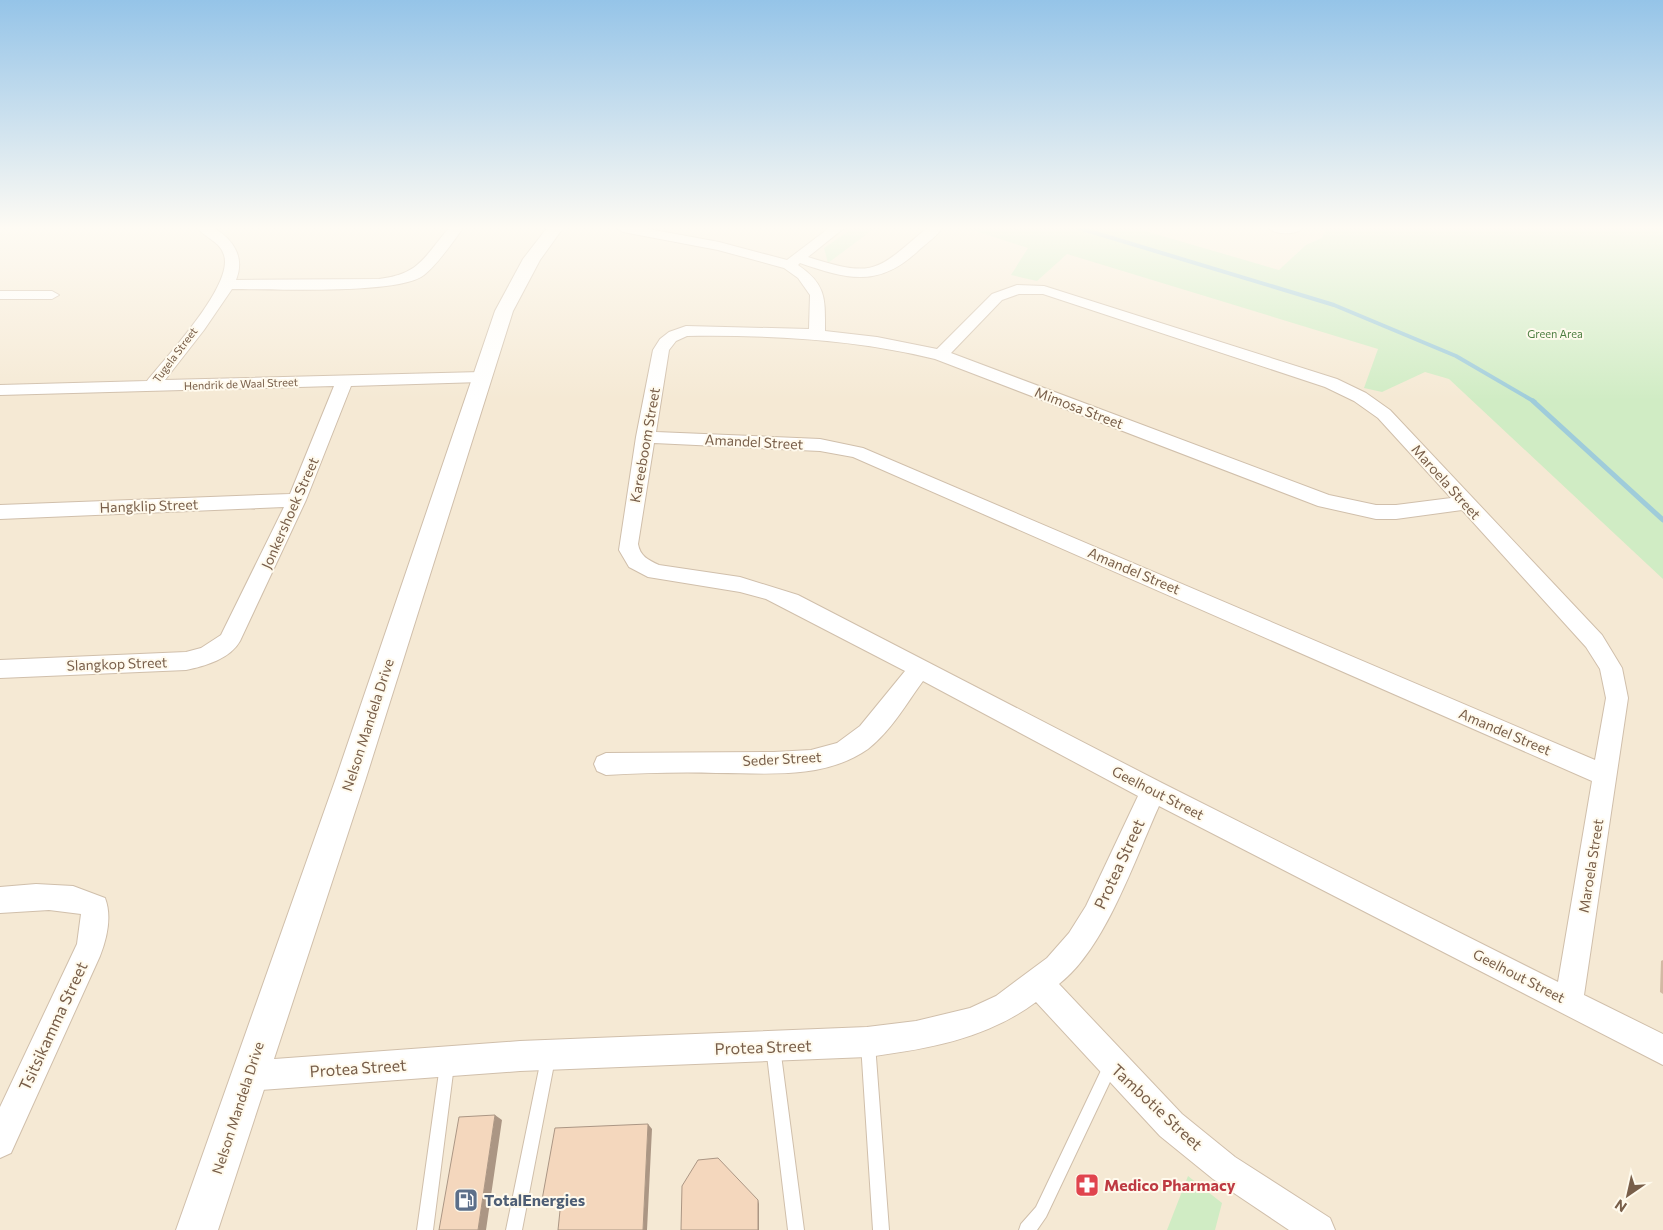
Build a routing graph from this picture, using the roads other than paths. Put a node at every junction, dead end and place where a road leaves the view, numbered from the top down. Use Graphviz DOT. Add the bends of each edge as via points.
graph roads {
  1 [pos="228,285"];
  2 [pos="516,285"];
  3 [pos="810,285"];
  4 [pos="0,295"];
  5 [pos="52,295"];
  6 [pos="686,331"];
  7 [pos="818,334"];
  8 [pos="940,355"];
  9 [pos="481,377"];
  10 [pos="344,381"];
  11 [pos="152,386"];
  12 [pos="0,390"];
  13 [pos="645,437"];
  14 [pos="297,500"];
  15 [pos="1466,504"];
  16 [pos="0,512"];
  17 [pos="643,567"];
  18 [pos="229,641"];
  19 [pos="920,668"];
  20 [pos="0,669"];
  21 [pos="606,764"];
  22 [pos="1605,775"];
  23 [pos="1153,791"];
  24 [pos="0,900"];
  25 [pos="1038,983"];
  26 [pos="1569,1001"];
  27 [pos="867,1042"];
  28 [pos="773,1046"];
  29 [pos="1663,1050"];
  30 [pos="549,1055"];
  31 [pos="448,1062"];
  32 [pos="1112,1064"];
  33 [pos="248,1076"];
  34 [pos="0,1142"];
  35 [pos="198,1230"];
  36 [pos="425,1230"];
  37 [pos="514,1230"];
  38 [pos="796,1230"];
  39 [pos="881,1230"];
  40 [pos="1027,1230"];
  41 [pos="1318,1230"];
  1 -- 11 [label="street, Tugela Street"];
  2 -- 9 [label="street, Nelson Mandela Drive"];
  3 -- 7 [label="street" via="817,295"];
  4 -- 5 [label="street"];
  6 -- 7 [label="street, Mimosa Street"];
  6 -- 13 [label="street, Kareeboom Street" via="664,342"];
  7 -- 8 [label="street, Mimosa Street" via="903,346"];
  8 -- 15 [label="street, Mimosa Street" via="1325,501 1390,512"];
  8 -- 15 [label="street, Maroela Street" via="997,297 1026,288 1056,293 1331,383 1360,397 1384,414"];
  9 -- 10 [label="street, Hendrik de Waal Street"];
  9 -- 33 [label="street, Nelson Mandela Drive" via="351,778"];
  10 -- 11 [label="street, Hendrik de Waal Street"];
  10 -- 14 [label="street, Jonkershoek Street"];
  11 -- 12 [label="street, Hendrik de Waal Street"];
  13 -- 17 [label="street, Kareeboom Street" via="628,544 629,552"];
  13 -- 22 [label="street, Amandel Street" via="820,444 857,452"];
  14 -- 16 [label="street, Hangklip Street"];
  14 -- 18 [label="street, Jonkershoek Street"];
  15 -- 22 [label="street, Maroela Street" via="1594,641 1611,668 1617,698"];
  17 -- 19 [label="street, Geelhout Street" via="668,575 740,583 775,593"];
  18 -- 20 [label="street, Slangkop Street" via="201,659 186,661"];
  19 -- 21 [label="street, Seder Street" via="865,736 834,755 780,762"];
  19 -- 23 [label="street, Geelhout Street"];
  22 -- 26 [label="street, Maroela Street"];
  23 -- 25 [label="street, Protea Street" via="1096,915 1079,943 1057,968"];
  23 -- 26 [label="street, Geelhout Street"];
  24 -- 34 [label="street, Tsitsikamma Street" via="71,897 94,907 95,922 90,946"];
  25 -- 27 [label="street, Protea Street" via="1006,1006 973,1022 916,1036"];
  25 -- 32 [label="street, Tambotie Street"];
  26 -- 29 [label="street, Geelhout Street"];
  27 -- 28 [label="street, Protea Street"];
  27 -- 39 [label="lane"];
  28 -- 30 [label="street, Protea Street"];
  28 -- 38 [label="lane"];
  30 -- 31 [label="street, Protea Street"];
  30 -- 37 [label="lane"];
  31 -- 33 [label="street, Protea Street"];
  31 -- 36 [label="lane"];
  32 -- 40 [label="lane" via="1041,1212"];
  32 -- 41 [label="street, Tambotie Street" via="1171,1125 1224,1168"];
  33 -- 35 [label="street, Nelson Mandela Drive"];
}
